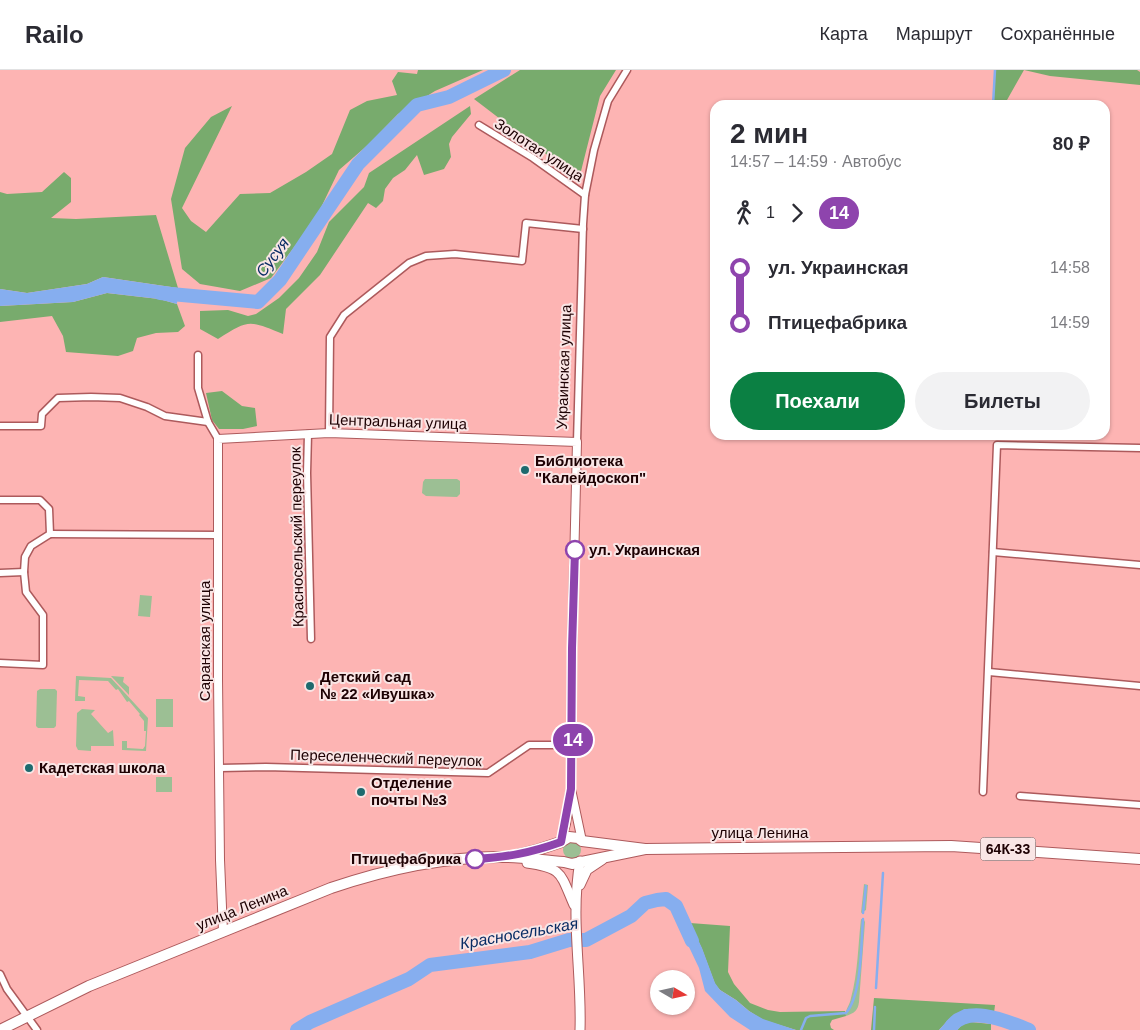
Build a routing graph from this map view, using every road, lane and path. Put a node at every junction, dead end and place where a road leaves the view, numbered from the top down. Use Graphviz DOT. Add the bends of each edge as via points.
graph roads {
  1 [pos="627,70"];
  2 [pos="479,125"];
  3 [pos="586,195"];
  4 [pos="583,229"];
  5 [pos="198,355"];
  6 [pos="208,422"];
  7 [pos="0,426"];
  8 [pos="329,433"];
  9 [pos="308,434"];
  10 [pos="218,439"];
  11 [pos="577,442"];
  12 [pos="1140,448"];
  13 [pos="0,500"];
  14 [pos="50,534"];
  15 [pos="218,535"];
  16 [pos="993,552"];
  17 [pos="1140,565"];
  18 [pos="24,572"];
  19 [pos="0,573"];
  20 [pos="310,639"];
  21 [pos="0,662"];
  22 [pos="989,672"];
  23 [pos="1140,686"];
  24 [pos="572,745"];
  25 [pos="220,768"];
  26 [pos="571,789"];
  27 [pos="983,792"];
  28 [pos="1020,796"];
  29 [pos="1140,805"];
  30 [pos="582,841"];
  31 [pos="561,842"];
  32 [pos="645,849"];
  33 [pos="507,857"];
  34 [pos="606,857"];
  35 [pos="1140,859"];
  36 [pos="562,860"];
  37 [pos="580,862"];
  38 [pos="576,914"];
  39 [pos="223,931"];
  40 [pos="0,974"];
  41 [pos="27,1015"];
  42 [pos="0,1030"];
  43 [pos="37,1030"];
  44 [pos="580,1030"];
  1 -- 3 [label="street, Украинская улица" via="608,102 594,150"];
  2 -- 3 [label="street, Золотая улица"];
  3 -- 4 [label="street, Украинская улица"];
  4 -- 8 [label="street" via="526,224 522,261 455,254 426,256 409,263 344,315 330,338"];
  4 -- 11 [label="street, Украинская улица"];
  5 -- 6 [label="street" via="198,388"];
  6 -- 7 [label="street" via="165,416 120,398 92,396 58,398 42,414 41,426"];
  6 -- 10 [label="street"];
  8 -- 9 [label="street, Центральная улица"];
  8 -- 11 [label="street, Центральная улица"];
  9 -- 10 [label="street, Центральная улица"];
  9 -- 20 [label="street, Красносельский переулок"];
  10 -- 15 [label="street, Саранская улица"];
  11 -- 24 [label="street, Украинская улица"];
  12 -- 16 [label="street" via="997,445"];
  13 -- 14 [label="street" via="40,500 49,509"];
  14 -- 15 [label="street"];
  14 -- 18 [label="street" via="31,546 25,558"];
  15 -- 25 [label="street, Саранская улица"];
  16 -- 17 [label="street"];
  16 -- 22 [label="street"];
  18 -- 19 [label="street"];
  18 -- 21 [label="street" via="26,592 43,615 43,665"];
  22 -- 23 [label="street"];
  22 -- 27 [label="street"];
  24 -- 25 [label="street, Переселенческий переулок" via="528,745 488,774"];
  24 -- 26 [label="street, Украинская улица"];
  25 -- 39 [label="street, Саранская улица"];
  26 -- 30 [label="street, Украинская улица"];
  26 -- 31 [label="street"];
  28 -- 29 [label="street"];
  30 -- 31 [label="main road, улица Ленина" via="574,836"];
  30 -- 32 [label="main road, улица Ленина"];
  30 -- 37 [label="main road, Украинская улица" via="586,850"];
  31 -- 33 [label="main road, улица Ленина"];
  31 -- 36 [label="main road, Украинская улица" via="558,850"];
  32 -- 34 [label="main road, улица Ленина"];
  32 -- 35 [label="main road, улица Ленина / 64К-33" via="951,846"];
  33 -- 36 [label="main road, улица Ленина"];
  33 -- 38 [label="main road" via="550,867 558,872"];
  33 -- 39 [label="main road, улица Ленина" via="439,861 364,877"];
  34 -- 37 [label="main road, улица Ленина"];
  34 -- 38 [label="main road" via="592,865 584,876"];
  36 -- 37 [label="main road, улица Ленина" via="572,864"];
  36 -- 38 [label="main road, Украинская улица"];
  37 -- 38 [label="main road, Украинская улица"];
  38 -- 44 [label="main road, Украинская улица"];
  39 -- 41 [label="main road, улица Ленина"];
  40 -- 41 [label="street"];
  41 -- 42 [label="main road, улица Ленина"];
  41 -- 43 [label="street"];
}
